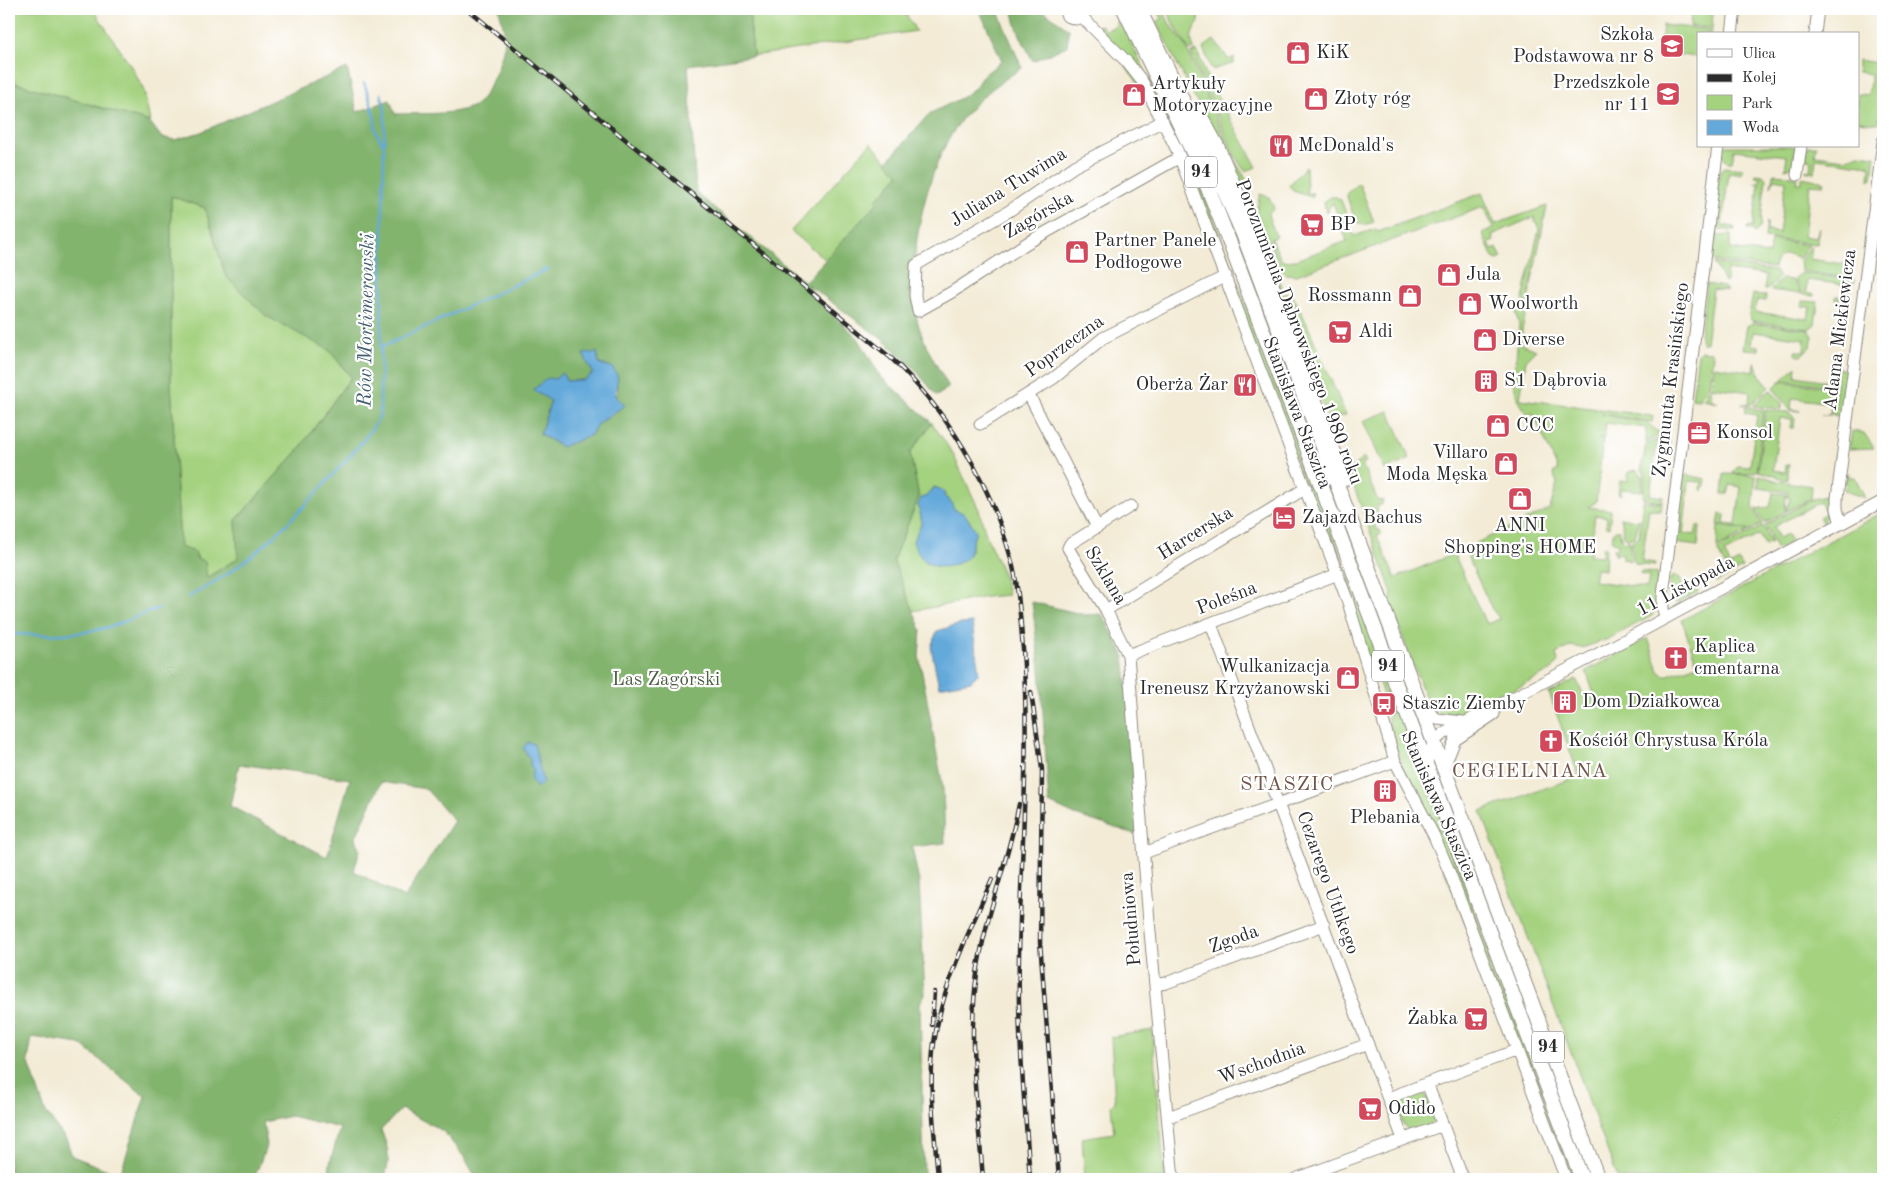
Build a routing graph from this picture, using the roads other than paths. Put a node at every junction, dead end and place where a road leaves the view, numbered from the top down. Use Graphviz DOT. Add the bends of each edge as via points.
graph roads {
  1 [pos="1064,9"];
  2 [pos="1124,9"];
  3 [pos="1139,9"];
  4 [pos="1735,9"];
  5 [pos="1818,9"];
  6 [pos="1084,13"];
  7 [pos="1732,32"];
  8 [pos="1815,32"];
  9 [pos="1163,121"];
  10 [pos="1883,141"];
  11 [pos="1718,148"];
  12 [pos="1801,148"];
  13 [pos="1180,156"];
  14 [pos="1797,175"];
  15 [pos="1226,276"];
  16 [pos="918,311"];
  17 [pos="1029,395"];
  18 [pos="980,424"];
  19 [pos="1306,488"];
  20 [pos="1883,501"];
  21 [pos="1130,506"];
  22 [pos="1842,524"];
  23 [pos="1096,526"];
  24 [pos="1338,574"];
  25 [pos="1106,610"];
  26 [pos="1666,618"];
  27 [pos="1211,624"];
  28 [pos="1128,655"];
  29 [pos="1505,703"];
  30 [pos="1419,704"];
  31 [pos="1463,722"];
  32 [pos="1411,726"];
  33 [pos="1455,740"];
  34 [pos="1434,741"];
  35 [pos="1395,761"];
  36 [pos="1426,764"];
  37 [pos="1444,767"];
  38 [pos="1279,804"];
  39 [pos="1144,853"];
  40 [pos="1324,925"];
  41 [pos="1155,984"];
  42 [pos="1368,1044"];
  43 [pos="1517,1050"];
  44 [pos="1427,1084"];
  45 [pos="1388,1098"];
  46 [pos="1168,1116"];
  47 [pos="1442,1125"];
  48 [pos="1403,1139"];
  49 [pos="1173,1179"];
  50 [pos="1295,1179"];
  51 [pos="1463,1179"];
  52 [pos="1566,1179"];
  53 [pos="1582,1179"];
  54 [pos="1598,1179"];
  1 -- 6 [label="street" via="1070,18 1076,19"];
  2 -- 32 [label="main road, Porozumienia Dąbrowskiego 1980 roku / 94" via="1215,205"];
  3 -- 30 [label="main road, Porozumienia Dąbrowskiego 1980 roku / 94" via="1215,167 1243,234"];
  4 -- 7 [label="street"];
  5 -- 8 [label="street"];
  6 -- 9 [label="street, Stanisława Staszica" via="1130,64"];
  9 -- 13 [label="street, Stanisława Staszica"];
  9 -- 16 [label="street, Juliana Tuwima" via="1075,166 1009,211 916,265"];
  10 -- 22 [label="street, Adama Mickiewicza" via="1836,506"];
  11 -- 26 [label="street, Zygmunta Krasińskiego" via="1663,595"];
  12 -- 14 [label="street"];
  13 -- 15 [label="street, Stanisława Staszica"];
  13 -- 16 [label="street, Zagórska" via="1027,243"];
  15 -- 17 [label="street, Poprzeczna" via="1103,338 1062,373"];
  15 -- 19 [label="street, Stanisława Staszica"];
  17 -- 18 [label="street, Poprzeczna"];
  17 -- 23 [label="street, Szklana"];
  19 -- 24 [label="street, Stanisława Staszica"];
  19 -- 25 [label="street, Harcerska"];
  20 -- 22 [label="street, 11 Listopada"];
  21 -- 23 [label="street, Szklana"];
  22 -- 26 [label="street, 11 Listopada"];
  23 -- 25 [label="street, Szklana" via="1068,548"];
  24 -- 27 [label="street, Poleśna"];
  24 -- 35 [label="street, Stanisława Staszica"];
  25 -- 28 [label="street, Szklana"];
  26 -- 29 [label="street, 11 Listopada"];
  27 -- 28 [label="street, Poleśna"];
  27 -- 38 [label="street, Cezarego Uthkego"];
  28 -- 39 [label="street, Południowa"];
  29 -- 31 [label="street, 11 Listopada"];
  29 -- 33 [label="street, 11 Listopada"];
  30 -- 31 [label="street" via="1437,719"];
  30 -- 34 [label="main road, Porozumienia Dąbrowskiego 1980 roku / 94"];
  31 -- 34 [label="street, 11 Listopada"];
  32 -- 34 [label="street"];
  32 -- 36 [label="main road, Porozumienia Dąbrowskiego 1980 roku / 94"];
  33 -- 34 [label="street"];
  33 -- 37 [label="street"];
  34 -- 36 [label="street"];
  34 -- 37 [label="main road, Porozumienia Dąbrowskiego 1980 roku / 94"];
  35 -- 38 [label="street"];
  35 -- 43 [label="street, Stanisława Staszica" via="1444,858"];
  36 -- 53 [label="main road, Porozumienia Dąbrowskiego 1980 roku / 94"];
  37 -- 54 [label="main road, Porozumienia Dąbrowskiego 1980 roku / 94"];
  38 -- 39 [label="street"];
  38 -- 40 [label="street, Cezarego Uthkego"];
  39 -- 41 [label="street, Południowa"];
  40 -- 41 [label="street, Zgoda" via="1166,983"];
  40 -- 42 [label="street, Cezarego Uthkego"];
  41 -- 46 [label="street, Południowa"];
  42 -- 45 [label="street, Cezarego Uthkego"];
  42 -- 46 [label="street, Wschodnia"];
  43 -- 44 [label="street"];
  43 -- 52 [label="street, Stanisława Staszica"];
  44 -- 45 [label="street"];
  44 -- 47 [label="street"];
  45 -- 48 [label="street, Cezarego Uthkego"];
  46 -- 49 [label="street, Południowa"];
  47 -- 48 [label="street"];
  47 -- 51 [label="street"];
  48 -- 50 [label="street"];
}
